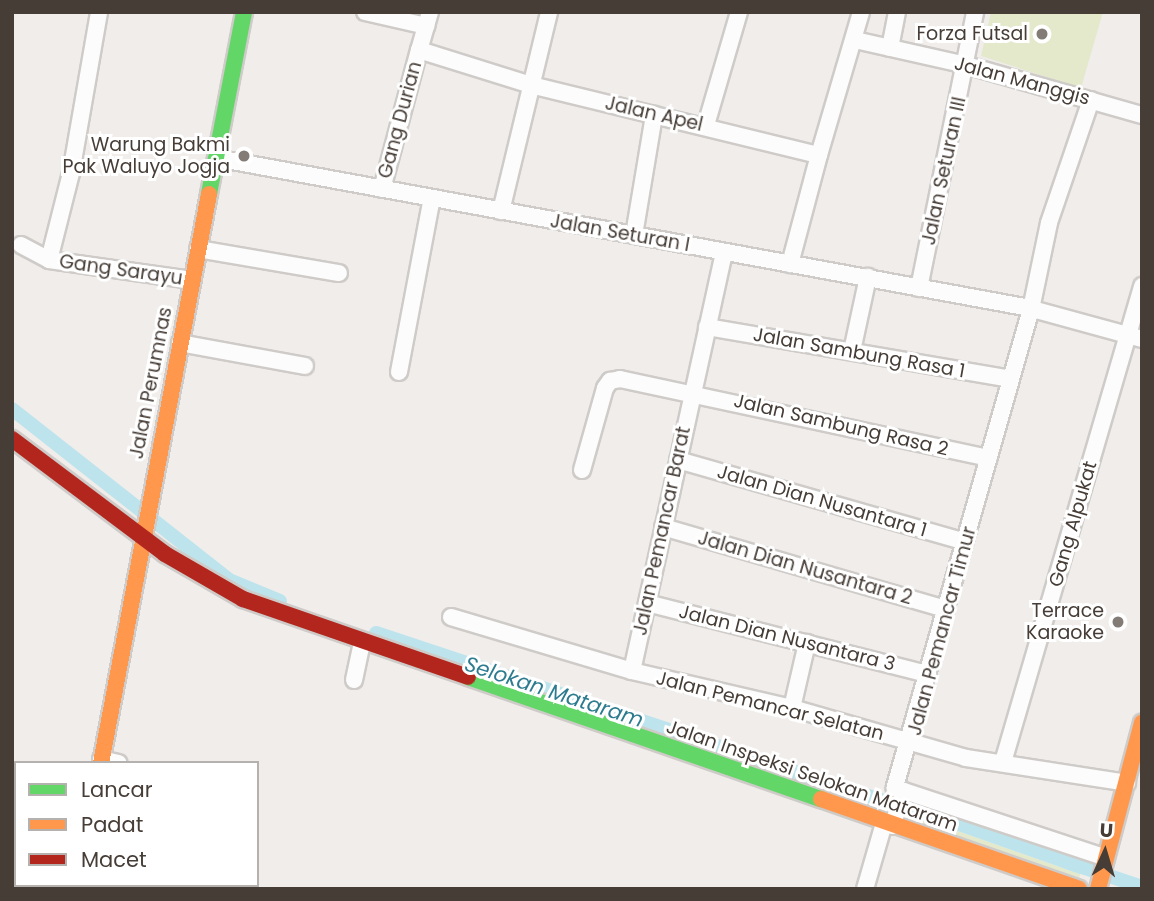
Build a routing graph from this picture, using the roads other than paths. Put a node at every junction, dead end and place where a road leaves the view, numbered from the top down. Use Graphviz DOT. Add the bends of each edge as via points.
graph roads {
  1 [pos="99,12"];
  2 [pos="244,12"];
  3 [pos="365,12"];
  4 [pos="549,12"];
  5 [pos="739,12"];
  6 [pos="861,12"];
  7 [pos="897,12"];
  8 [pos="975,12"];
  9 [pos="428,19"];
  10 [pos="855,40"];
  11 [pos="890,48"];
  12 [pos="419,50"];
  13 [pos="966,65"];
  14 [pos="531,85"];
  15 [pos="1091,100"];
  16 [pos="654,115"];
  17 [pos="1142,115"];
  18 [pos="706,125"];
  19 [pos="819,155"];
  20 [pos="215,158"];
  21 [pos="382,189"];
  22 [pos="432,198"];
  23 [pos="502,211"];
  24 [pos="634,235"];
  25 [pos="21,245"];
  26 [pos="198,249"];
  27 [pos="724,252"];
  28 [pos="49,260"];
  29 [pos="790,264"];
  30 [pos="339,273"];
  31 [pos="868,277"];
  32 [pos="192,280"];
  33 [pos="1142,286"];
  34 [pos="919,288"];
  35 [pos="1028,308"];
  36 [pos="707,327"];
  37 [pos="1135,337"];
  38 [pos="180,343"];
  39 [pos="852,351"];
  40 [pos="305,366"];
  41 [pos="399,372"];
  42 [pos="1011,379"];
  43 [pos="693,391"];
  44 [pos="12,439"];
  45 [pos="989,458"];
  46 [pos="678,460"];
  47 [pos="582,470"];
  48 [pos="663,527"];
  49 [pos="144,530"];
  50 [pos="965,542"];
  51 [pos="647,603"];
  52 [pos="946,609"];
  53 [pos="451,617"];
  54 [pos="362,642"];
  55 [pos="807,643"];
  56 [pos="632,671"];
  57 [pos="928,674"];
  58 [pos="354,680"];
  59 [pos="792,708"];
  60 [pos="1142,723"];
  61 [pos="909,741"];
  62 [pos="101,761"];
  63 [pos="1003,762"];
  64 [pos="1125,781"];
  65 [pos="904,793"];
  66 [pos="891,820"];
  67 [pos="1102,859"];
  68 [pos="1092,887"];
  69 [pos="865,889"];
  1 -- 28 [label="street" via="71,173"];
  2 -- 20 [label="main road, Jalan Perumnas"];
  3 -- 9 [label="street"];
  4 -- 14 [label="street"];
  5 -- 18 [label="street"];
  6 -- 10 [label="street"];
  7 -- 11 [label="street"];
  8 -- 13 [label="street, Jalan Seturan III"];
  9 -- 12 [label="street"];
  10 -- 11 [label="street, Jalan Manggis"];
  10 -- 19 [label="street"];
  11 -- 13 [label="street, Jalan Manggis"];
  12 -- 14 [label="street, Jalan Apel"];
  12 -- 21 [label="street, Gang Durian"];
  13 -- 15 [label="street, Jalan Manggis"];
  13 -- 34 [label="street, Jalan Seturan III"];
  14 -- 16 [label="street, Jalan Apel"];
  14 -- 23 [label="street"];
  15 -- 17 [label="street, Jalan Manggis"];
  15 -- 35 [label="street, Jalan Pemancar Timur" via="1049,223"];
  16 -- 18 [label="street, Jalan Apel"];
  16 -- 24 [label="street"];
  18 -- 19 [label="street, Jalan Apel"];
  19 -- 29 [label="street"];
  20 -- 21 [label="street, Jalan Seturan I"];
  20 -- 26 [label="main road, Jalan Perumnas"];
  21 -- 22 [label="street, Jalan Seturan I"];
  22 -- 23 [label="street, Jalan Seturan I"];
  22 -- 41 [label="street"];
  23 -- 24 [label="street, Jalan Seturan I"];
  24 -- 27 [label="street, Jalan Seturan I"];
  25 -- 28 [label="street"];
  26 -- 30 [label="street"];
  26 -- 32 [label="main road, Jalan Perumnas"];
  27 -- 29 [label="street, Jalan Seturan I"];
  27 -- 36 [label="street, Jalan Pemancar Barat"];
  28 -- 32 [label="street, Gang Sarayu"];
  29 -- 31 [label="street, Jalan Seturan I"];
  31 -- 34 [label="street, Jalan Seturan I"];
  31 -- 39 [label="street"];
  32 -- 38 [label="main road, Jalan Perumnas"];
  33 -- 37 [label="street, Gang Alpukat"];
  34 -- 35 [label="street, Jalan Seturan I"];
  35 -- 37 [label="street"];
  35 -- 42 [label="street, Jalan Pemancar Timur"];
  36 -- 39 [label="street, Jalan Sambung Rasa 1"];
  36 -- 43 [label="street, Jalan Pemancar Barat"];
  37 -- 63 [label="street, Gang Alpukat"];
  38 -- 40 [label="street"];
  38 -- 49 [label="main road, Jalan Perumnas"];
  39 -- 42 [label="street, Jalan Sambung Rasa 1"];
  42 -- 45 [label="street, Jalan Pemancar Timur"];
  43 -- 45 [label="street, Jalan Sambung Rasa 2"];
  43 -- 46 [label="street, Jalan Pemancar Barat"];
  43 -- 47 [label="street" via="610,381"];
  44 -- 49 [label="main road, Jalan Inspeksi Selokan Mataram"];
  45 -- 50 [label="street, Jalan Pemancar Timur"];
  46 -- 48 [label="street, Jalan Pemancar Barat"];
  46 -- 50 [label="street, Jalan Dian Nusantara 1"];
  48 -- 51 [label="street, Jalan Pemancar Barat"];
  48 -- 52 [label="street, Jalan Dian Nusantara 2"];
  49 -- 54 [label="main road, Jalan Inspeksi Selokan Mataram" via="219,588"];
  49 -- 62 [label="main road, Jalan Perumnas"];
  50 -- 52 [label="street, Jalan Pemancar Timur"];
  51 -- 55 [label="street, Jalan Dian Nusantara 3"];
  51 -- 56 [label="street, Jalan Pemancar Barat"];
  52 -- 57 [label="street, Jalan Pemancar Timur"];
  53 -- 56 [label="street, Jalan Pemancar Selatan"];
  54 -- 58 [label="street"];
  54 -- 66 [label="main road, Jalan Inspeksi Selokan Mataram"];
  55 -- 57 [label="street, Jalan Dian Nusantara 3"];
  55 -- 59 [label="street"];
  56 -- 59 [label="street, Jalan Pemancar Selatan"];
  57 -- 61 [label="street, Jalan Pemancar Timur"];
  59 -- 61 [label="street, Jalan Pemancar Selatan"];
  60 -- 64 [label="main road"];
  61 -- 63 [label="street, Jalan Pemancar Timur"];
  61 -- 65 [label="street" via="895,788"];
  63 -- 64 [label="street, Jalan Pemancar Timur"];
  64 -- 67 [label="main road"];
  65 -- 66 [label="street"];
  65 -- 67 [label="street"];
  66 -- 68 [label="main road, Jalan Inspeksi Selokan Mataram"];
  66 -- 69 [label="street"];
  67 -- 68 [label="main road"];
}
